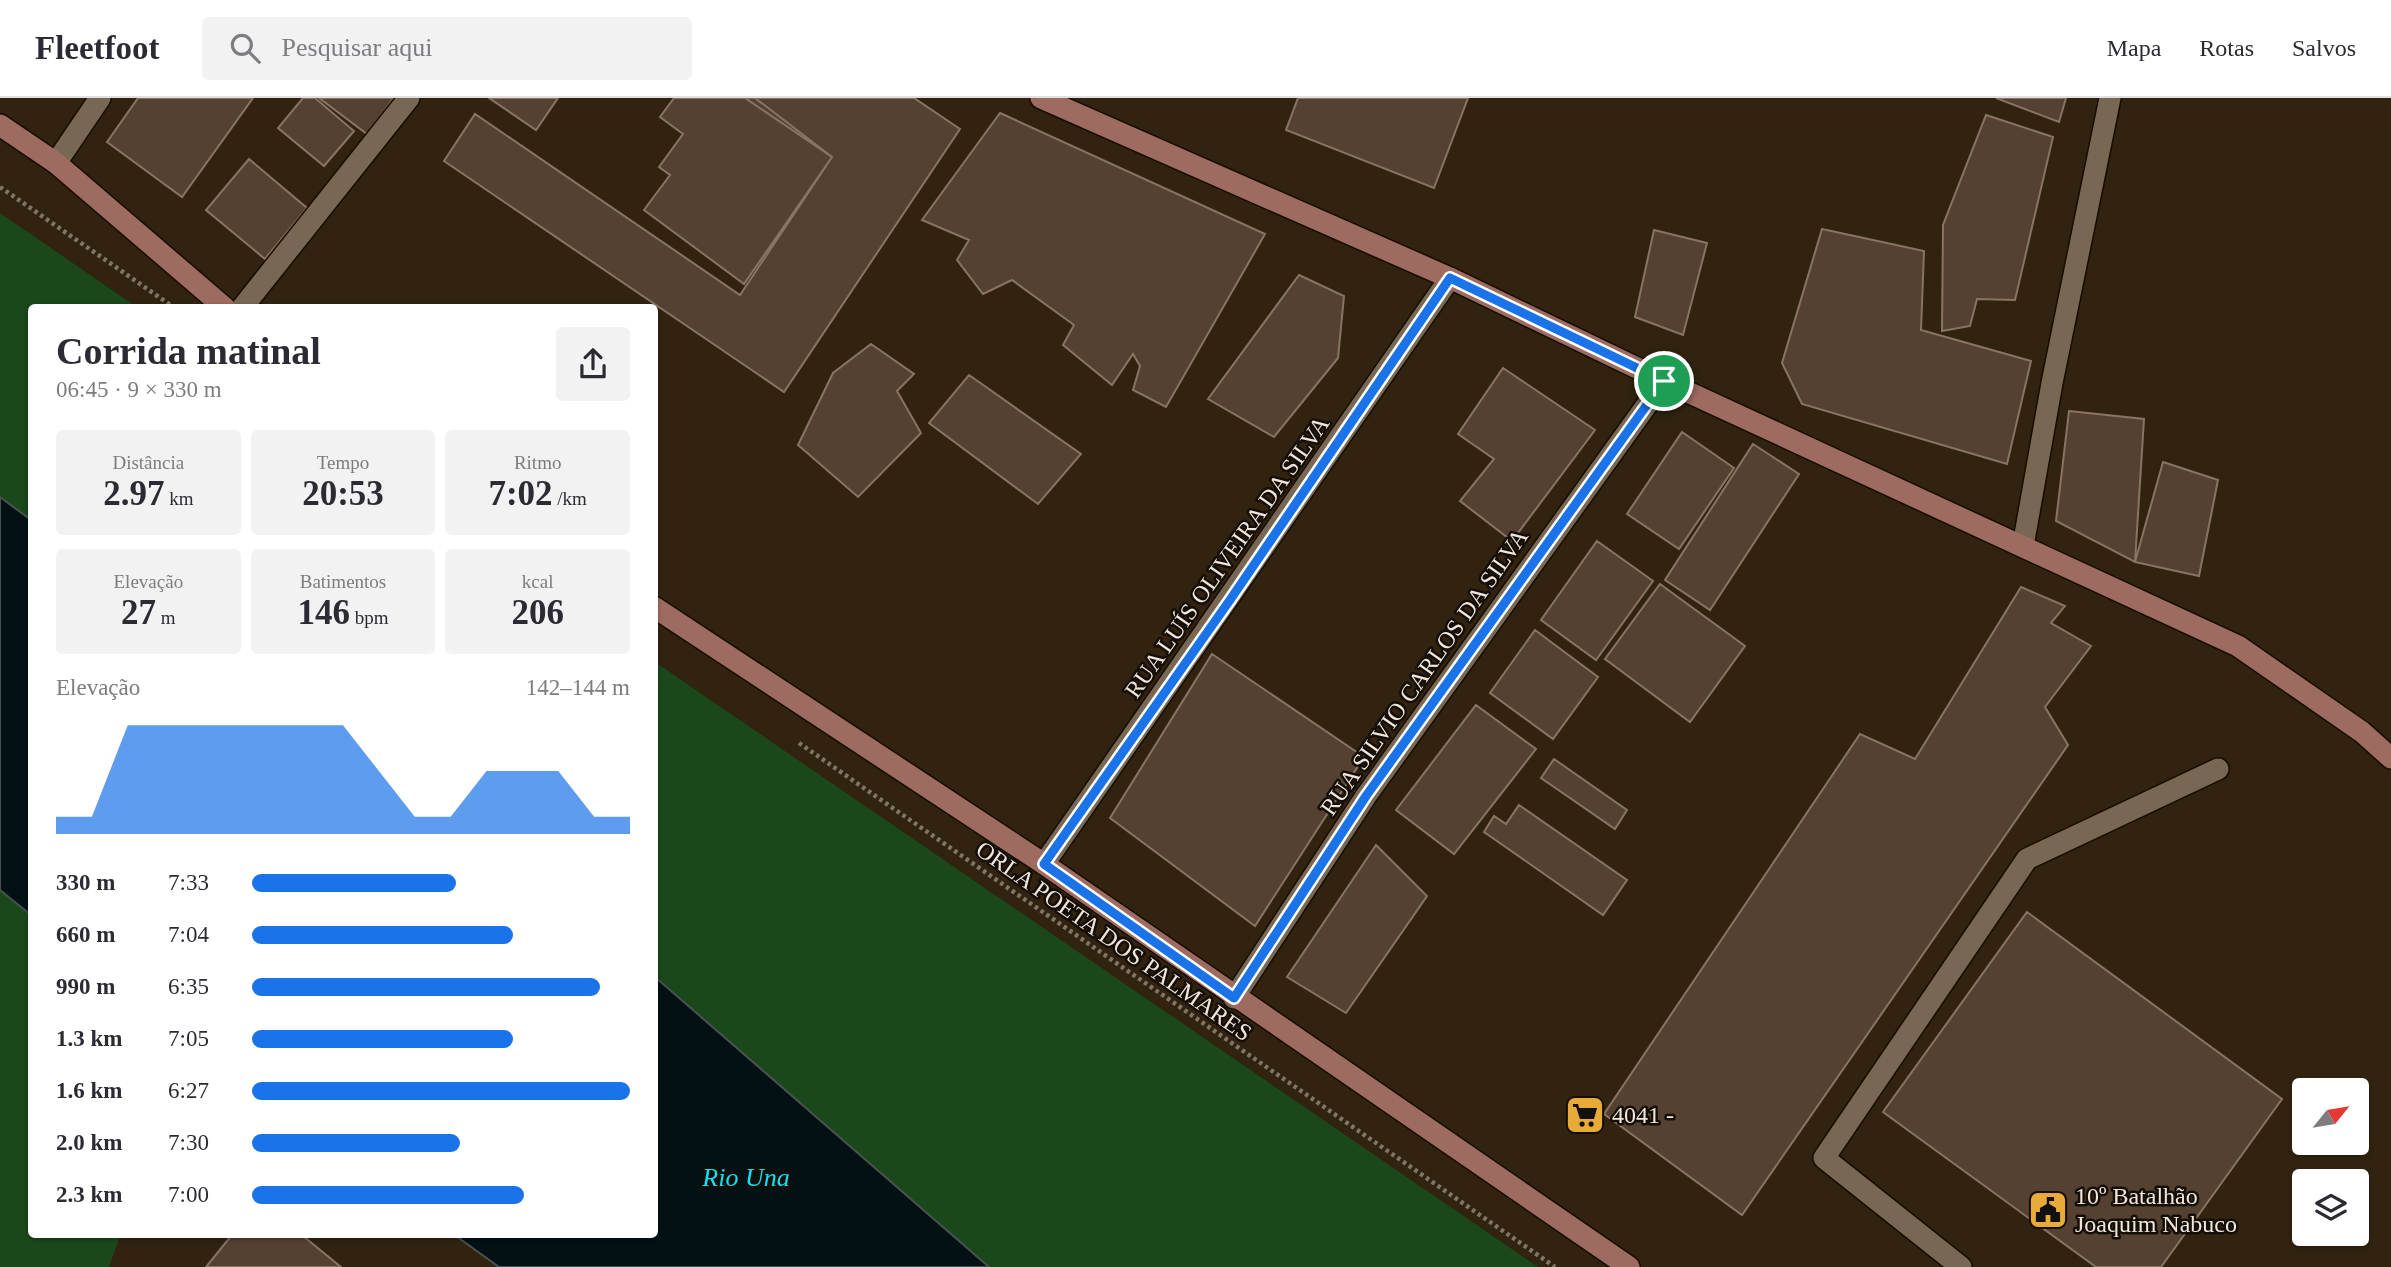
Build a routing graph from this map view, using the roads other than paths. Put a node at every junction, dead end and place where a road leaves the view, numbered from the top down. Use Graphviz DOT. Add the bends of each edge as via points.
graph roads {
  1 [pos="100,98"];
  2 [pos="409,98"];
  3 [pos="1041,98"];
  4 [pos="2110,98"];
  5 [pos="0,125"];
  6 [pos="56,163"];
  7 [pos="1450,278"];
  8 [pos="220,304"];
  9 [pos="245,304"];
  10 [pos="1664,381"];
  11 [pos="2023,546"];
  12 [pos="658,610"];
  13 [pos="2391,758"];
  14 [pos="2218,769"];
  15 [pos="1044,864"];
  16 [pos="1234,998"];
  17 [pos="1629,1267"];
  18 [pos="1961,1267"];
  1 -- 6 [label="street"];
  2 -- 9 [label="street"];
  3 -- 7 [label="main road"];
  4 -- 11 [label="street"];
  5 -- 6 [label="main road"];
  6 -- 8 [label="main road"];
  7 -- 10 [label="main road"];
  7 -- 15 [label="street, RUA LUÍS OLIVEIRA DA SILVA"];
  10 -- 11 [label="main road"];
  10 -- 16 [label="street, RUA SILVIO CARLOS DA SILVA" via="1366,796"];
  11 -- 13 [label="main road" via="2238,646 2362,732"];
  12 -- 15 [label="main road"];
  14 -- 18 [label="street" via="2027,859 1824,1158"];
  15 -- 16 [label="main road"];
  16 -- 17 [label="main road"];
}
